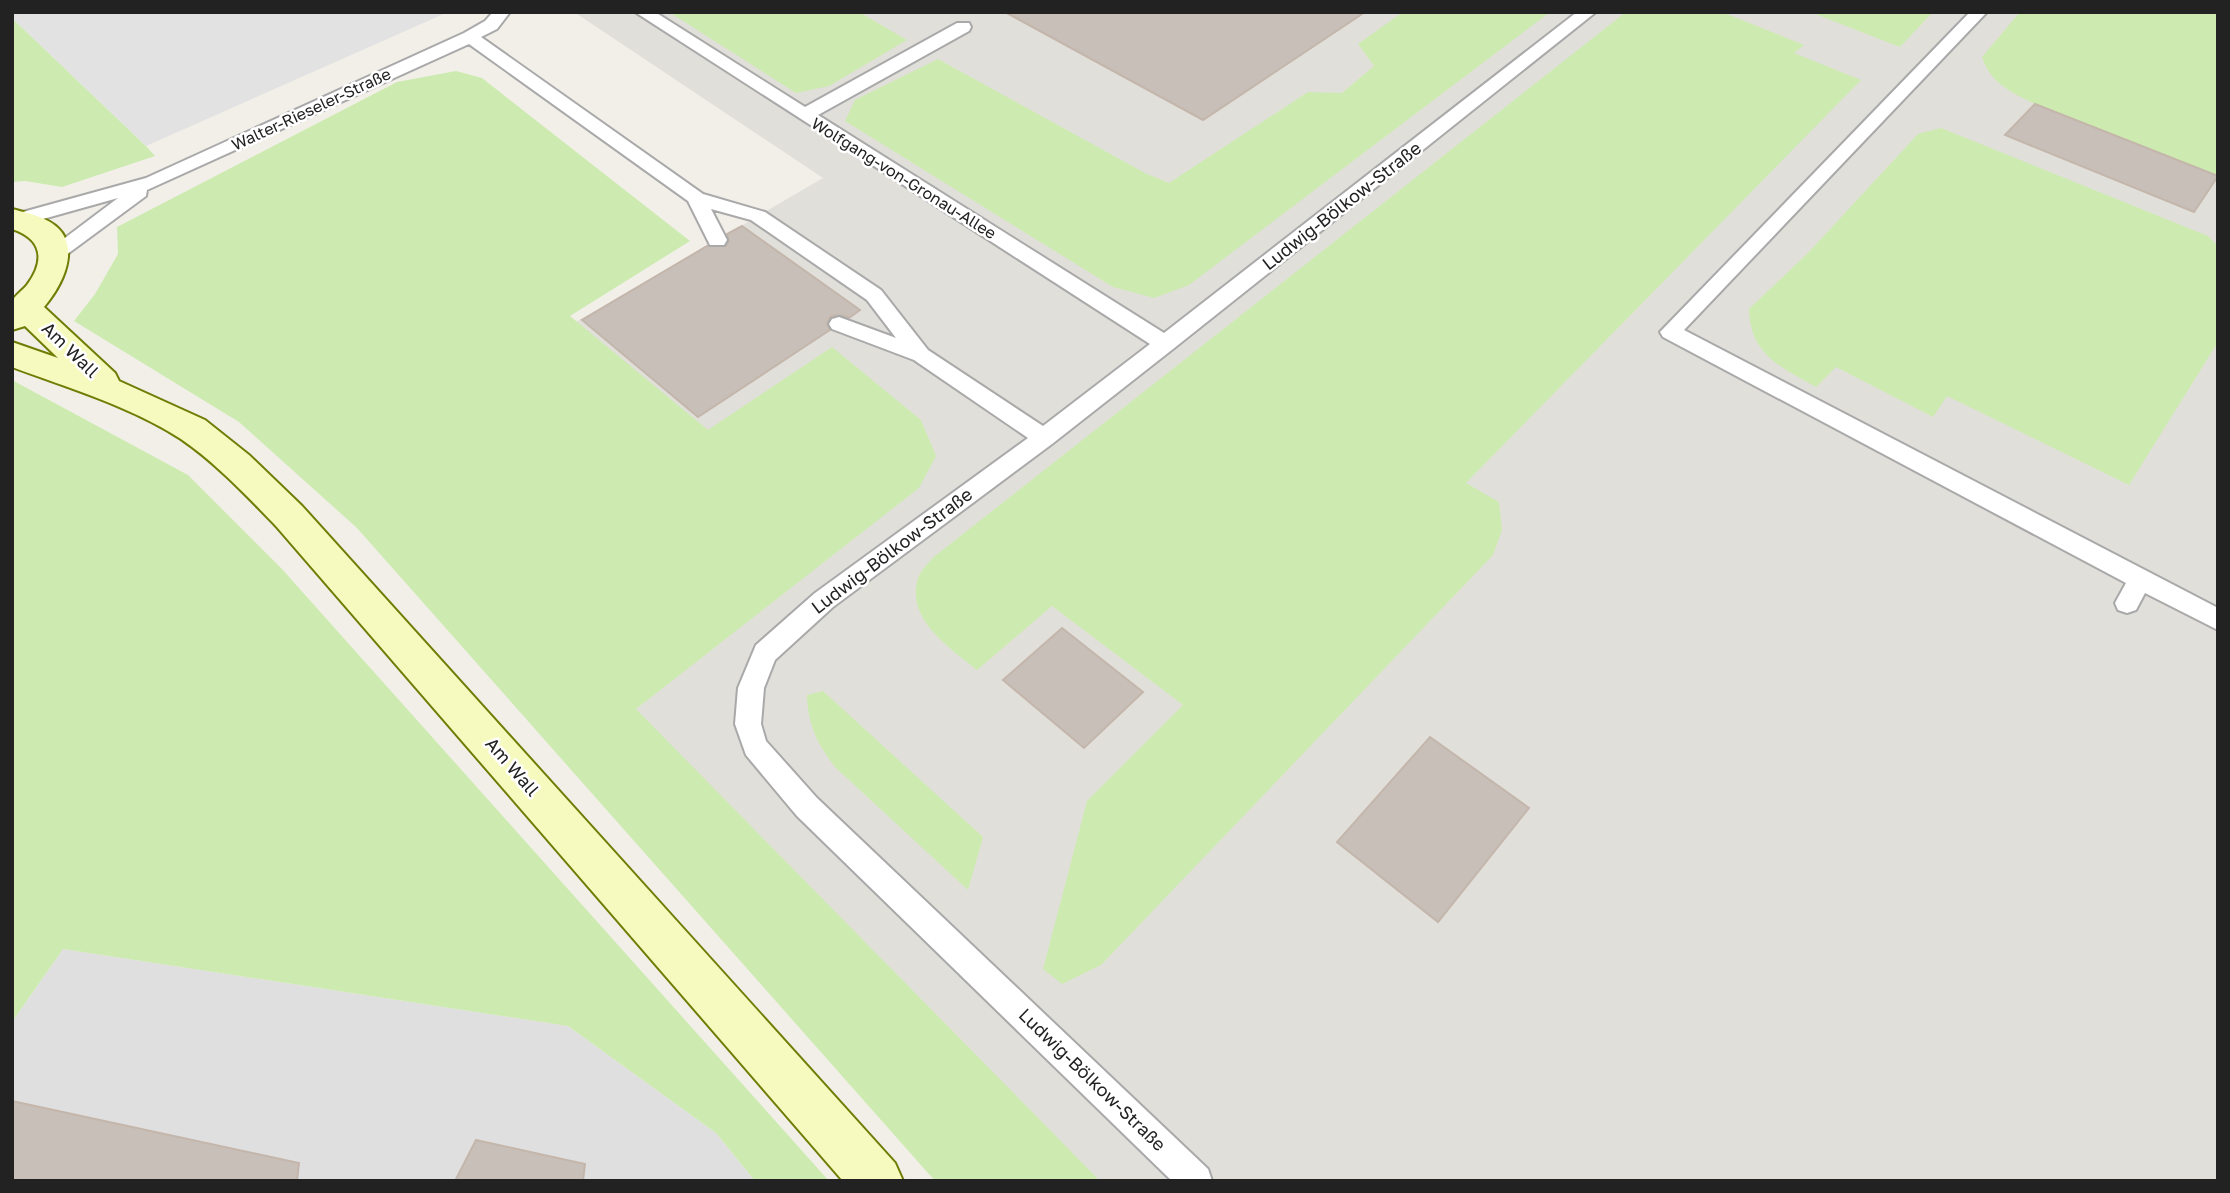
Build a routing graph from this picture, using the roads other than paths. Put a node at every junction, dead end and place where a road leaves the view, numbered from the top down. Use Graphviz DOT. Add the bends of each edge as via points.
graph roads {
  1 [pos="502,12"];
  2 [pos="643,12"];
  3 [pos="1588,12"];
  4 [pos="1979,12"];
  5 [pos="963,27"];
  6 [pos="470,37"];
  7 [pos="804,115"];
  8 [pos="153,182"];
  9 [pos="696,198"];
  10 [pos="15,220"];
  11 [pos="717,240"];
  12 [pos="55,253"];
  13 [pos="19,314"];
  14 [pos="839,324"];
  15 [pos="1166,344"];
  16 [pos="12,354"];
  17 [pos="921,355"];
  18 [pos="114,393"];
  19 [pos="1044,439"];
  20 [pos="2140,580"];
  21 [pos="2127,603"];
  22 [pos="2218,620"];
  23 [pos="877,1181"];
  24 [pos="1196,1181"];
  1 -- 6 [label="lane, Walter-Rieseler-Straße" via="491,26"];
  2 -- 7 [label="lane, Wolfgang-von-Gronau-Allee"];
  3 -- 15 [label="lane, Ludwig-Bölkow-Straße"];
  4 -- 20 [label="lane" via="1670,332"];
  5 -- 7 [label="lane"];
  6 -- 8 [label="lane, Walter-Rieseler-Straße"];
  6 -- 9 [label="lane"];
  7 -- 15 [label="lane, Wolfgang-von-Gronau-Allee"];
  8 -- 10 [label="lane, Walter-Rieseler-Straße"];
  8 -- 12 [label="lane, Walter-Rieseler-Straße"];
  9 -- 11 [label="lane"];
  9 -- 17 [label="lane" via="758,216 874,295"];
  10 -- 12 [label="street" via="37,228 50,239"];
  12 -- 13 [label="street" via="43,289"];
  13 -- 18 [label="street, Am Wall"];
  14 -- 17 [label="lane"];
  15 -- 19 [label="lane, Ludwig-Bölkow-Straße"];
  16 -- 18 [label="street, Am Wall"];
  17 -- 19 [label="lane"];
  18 -- 23 [label="street, Am Wall" via="180,422 255,482 289,516"];
  19 -- 24 [label="lane, Ludwig-Bölkow-Straße" via="824,600 765,653 751,688 748,724 755,747 807,807"];
  20 -- 21 [label="lane"];
  20 -- 22 [label="lane"];
}
